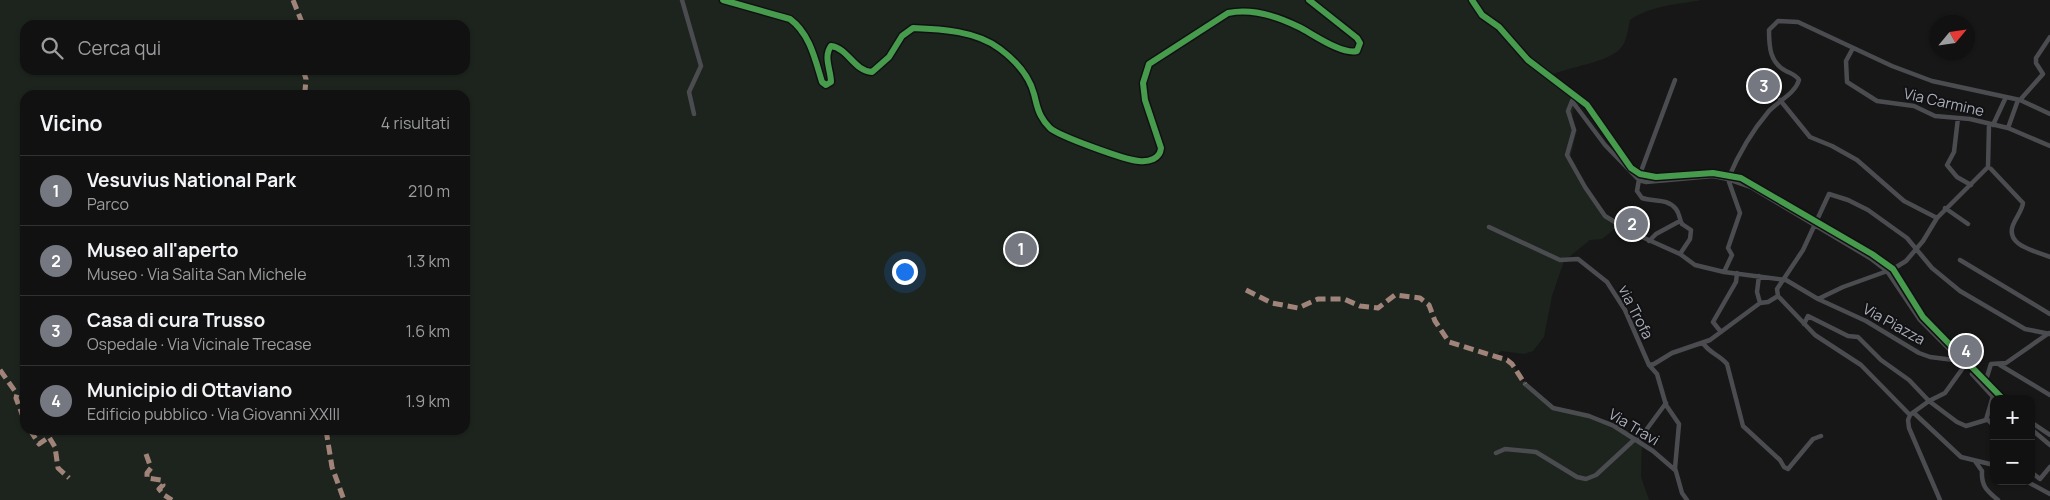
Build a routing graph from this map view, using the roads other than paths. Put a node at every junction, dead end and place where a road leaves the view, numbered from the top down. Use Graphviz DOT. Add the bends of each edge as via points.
graph roads {
  1 [pos="682,0"];
  2 [pos="723,0"];
  3 [pos="1309,0"];
  4 [pos="1472,0"];
  5 [pos="2050,37"];
  6 [pos="1853,48"];
  7 [pos="1675,80"];
  8 [pos="2006,97"];
  9 [pos="1574,100"];
  10 [pos="1780,100"];
  11 [pos="2019,100"];
  12 [pos="694,114"];
  13 [pos="2050,114"];
  14 [pos="1958,118"];
  15 [pos="1991,125"];
  16 [pos="2008,128"];
  17 [pos="2050,146"];
  18 [pos="1991,169"];
  19 [pos="1640,174"];
  20 [pos="1729,177"];
  21 [pos="1639,180"];
  22 [pos="1971,185"];
  23 [pos="1945,208"];
  24 [pos="1936,218"];
  25 [pos="1815,220"];
  26 [pos="1680,221"];
  27 [pos="1968,224"];
  28 [pos="1814,226"];
  29 [pos="1490,227"];
  30 [pos="1649,241"];
  31 [pos="1917,249"];
  32 [pos="1680,254"];
  33 [pos="2050,257"];
  34 [pos="1960,260"];
  35 [pos="1893,269"];
  36 [pos="1887,271"];
  37 [pos="1724,272"];
  38 [pos="1737,273"];
  39 [pos="1759,276"];
  40 [pos="1782,279"];
  41 [pos="1778,296"];
  42 [pos="1818,299"];
  43 [pos="1760,303"];
  44 [pos="2050,314"];
  45 [pos="1804,324"];
  46 [pos="1721,332"];
  47 [pos="2050,333"];
  48 [pos="1703,342"];
  49 [pos="1963,363"];
  50 [pos="1648,365"];
  51 [pos="2000,365"];
  52 [pos="1525,384"];
  53 [pos="1984,384"];
  54 [pos="1992,395"];
  55 [pos="1998,395"];
  56 [pos="2050,395"];
  57 [pos="1929,401"];
  58 [pos="1666,404"];
  59 [pos="1990,410"];
  60 [pos="1912,414"];
  61 [pos="1987,419"];
  62 [pos="1990,422"];
  63 [pos="2035,425"];
  64 [pos="2035,432"];
  65 [pos="2050,434"];
  66 [pos="1821,436"];
  67 [pos="1636,440"];
  68 [pos="2050,445"];
  69 [pos="1496,453"];
  70 [pos="1975,461"];
  71 [pos="1990,464"];
  72 [pos="2050,467"];
  73 [pos="1676,470"];
  74 [pos="2035,475"];
  75 [pos="2040,479"];
  76 [pos="2035,486"];
  77 [pos="2050,494"];
  78 [pos="1687,500"];
  79 [pos="1940,500"];
  80 [pos="1998,500"];
  1 -- 12 [label="street" via="702,66 689,92"];
  2 -- 3 [label="street" via="790,19 798,25 813,51 822,82 826,85 831,82 827,57 831,46 839,47 860,67 872,72 913,28 943,30 979,38 999,48 1024,72 1031,83 1041,116 1049,127 1108,153 1140,162 1156,158 1161,148 1145,100 1143,83 1149,64 1228,13 1242,10 1271,16 1327,43 1357,51 1360,43 1348,29"];
  4 -- 9 [label="street" via="1488,21"];
  5 -- 11 [label="street" via="2036,58 2043,74"];
  6 -- 8 [label="street" via="1932,81"];
  6 -- 10 [label="street" via="1798,22 1778,21 1769,30 1772,58 1780,68 1799,80 1794,90"];
  6 -- 14 [label="street, Via Carmine" via="1845,64 1848,84 1877,101 1908,104 1935,116"];
  7 -- 19 [label="street"];
  8 -- 11 [label="street"];
  8 -- 15 [label="street"];
  9 -- 19 [label="street" via="1594,113 1630,168"];
  9 -- 21 [label="street" via="1605,145"];
  9 -- 30 [label="street" via="1568,112 1574,130 1566,152 1569,160 1606,216"];
  10 -- 20 [label="street" via="1739,154"];
  10 -- 24 [label="street" via="1810,137 1857,160 1904,201"];
  11 -- 13 [label="street"];
  11 -- 16 [label="street"];
  14 -- 15 [label="street, Via Carmine"];
  14 -- 22 [label="street" via="1954,152 1947,165 1957,177"];
  15 -- 16 [label="street, Via Carmine"];
  15 -- 22 [label="street" via="1988,167"];
  16 -- 17 [label="street, Via Carmine"];
  18 -- 33 [label="street" via="2023,203 2011,232 2013,238 2023,246"];
  19 -- 20 [label="street" via="1656,177 1713,173"];
  19 -- 21 [label="street"];
  20 -- 21 [label="street"];
  20 -- 25 [label="street" via="1753,183"];
  20 -- 28 [label="street"];
  20 -- 37 [label="street" via="1740,213 1728,248 1732,256"];
  21 -- 26 [label="street" via="1639,195 1647,200 1669,203"];
  22 -- 23 [label="street"];
  23 -- 24 [label="street"];
  23 -- 27 [label="street"];
  24 -- 31 [label="street"];
  25 -- 28 [label="street"];
  25 -- 31 [label="street" via="1829,194 1834,195 1868,210"];
  25 -- 35 [label="street"];
  26 -- 30 [label="street"];
  26 -- 32 [label="street" via="1689,226 1691,234"];
  28 -- 36 [label="street"];
  28 -- 40 [label="street" via="1803,250"];
  29 -- 50 [label="street, via Trofa" via="1560,260 1578,259 1607,282 1624,310"];
  30 -- 32 [label="street"];
  31 -- 35 [label="street"];
  31 -- 47 [label="street" via="1932,268 1960,292 2024,329"];
  32 -- 37 [label="street" via="1695,265"];
  34 -- 44 [label="street"];
  35 -- 36 [label="street"];
  35 -- 53 [label="street" via="1923,317"];
  36 -- 42 [label="street"];
  36 -- 49 [label="street" via="1920,320"];
  37 -- 38 [label="street"];
  38 -- 39 [label="street"];
  38 -- 46 [label="street" via="1736,282 1713,322"];
  39 -- 40 [label="street"];
  39 -- 43 [label="street" via="1756,292"];
  40 -- 41 [label="street" via="1777,289"];
  40 -- 42 [label="street, Via Piazza"];
  41 -- 43 [label="street"];
  41 -- 45 [label="street"];
  42 -- 49 [label="street, Via Piazza" via="1866,321 1919,353"];
  43 -- 46 [label="street"];
  45 -- 57 [label="street" via="1808,316 1848,336 1858,337"];
  45 -- 60 [label="street" via="1826,343 1861,365"];
  46 -- 48 [label="street"];
  47 -- 51 [label="street"];
  48 -- 50 [label="street"];
  48 -- 66 [label="street" via="1709,351 1727,364 1742,426 1784,467 1788,468 1813,440"];
  49 -- 53 [label="street"];
  49 -- 57 [label="street" via="1945,393"];
  50 -- 58 [label="street, via Trofa" via="1657,374"];
  51 -- 53 [label="street" via="1992,364"];
  51 -- 56 [label="street"];
  52 -- 67 [label="street, Via Travi" via="1554,408 1607,423"];
  53 -- 54 [label="street"];
  53 -- 55 [label="street"];
  57 -- 60 [label="street"];
  57 -- 61 [label="street" via="1966,426"];
  58 -- 67 [label="street"];
  58 -- 73 [label="street, via Trofa" via="1679,424"];
  59 -- 61 [label="street"];
  60 -- 70 [label="street" via="1961,457"];
  60 -- 79 [label="street" via="1908,420 1909,428"];
  61 -- 62 [label="street"];
  63 -- 65 [label="street"];
  64 -- 68 [label="street"];
  67 -- 69 [label="street" via="1596,475 1586,479 1577,477 1536,452 1505,449"];
  67 -- 73 [label="street, Via Travi"];
  70 -- 71 [label="street"];
  70 -- 80 [label="street" via="1982,471 1984,488"];
  72 -- 75 [label="street"];
  73 -- 78 [label="street, via Trofa"];
  74 -- 75 [label="street"];
  75 -- 76 [label="street"];
  76 -- 77 [label="street"];
}
